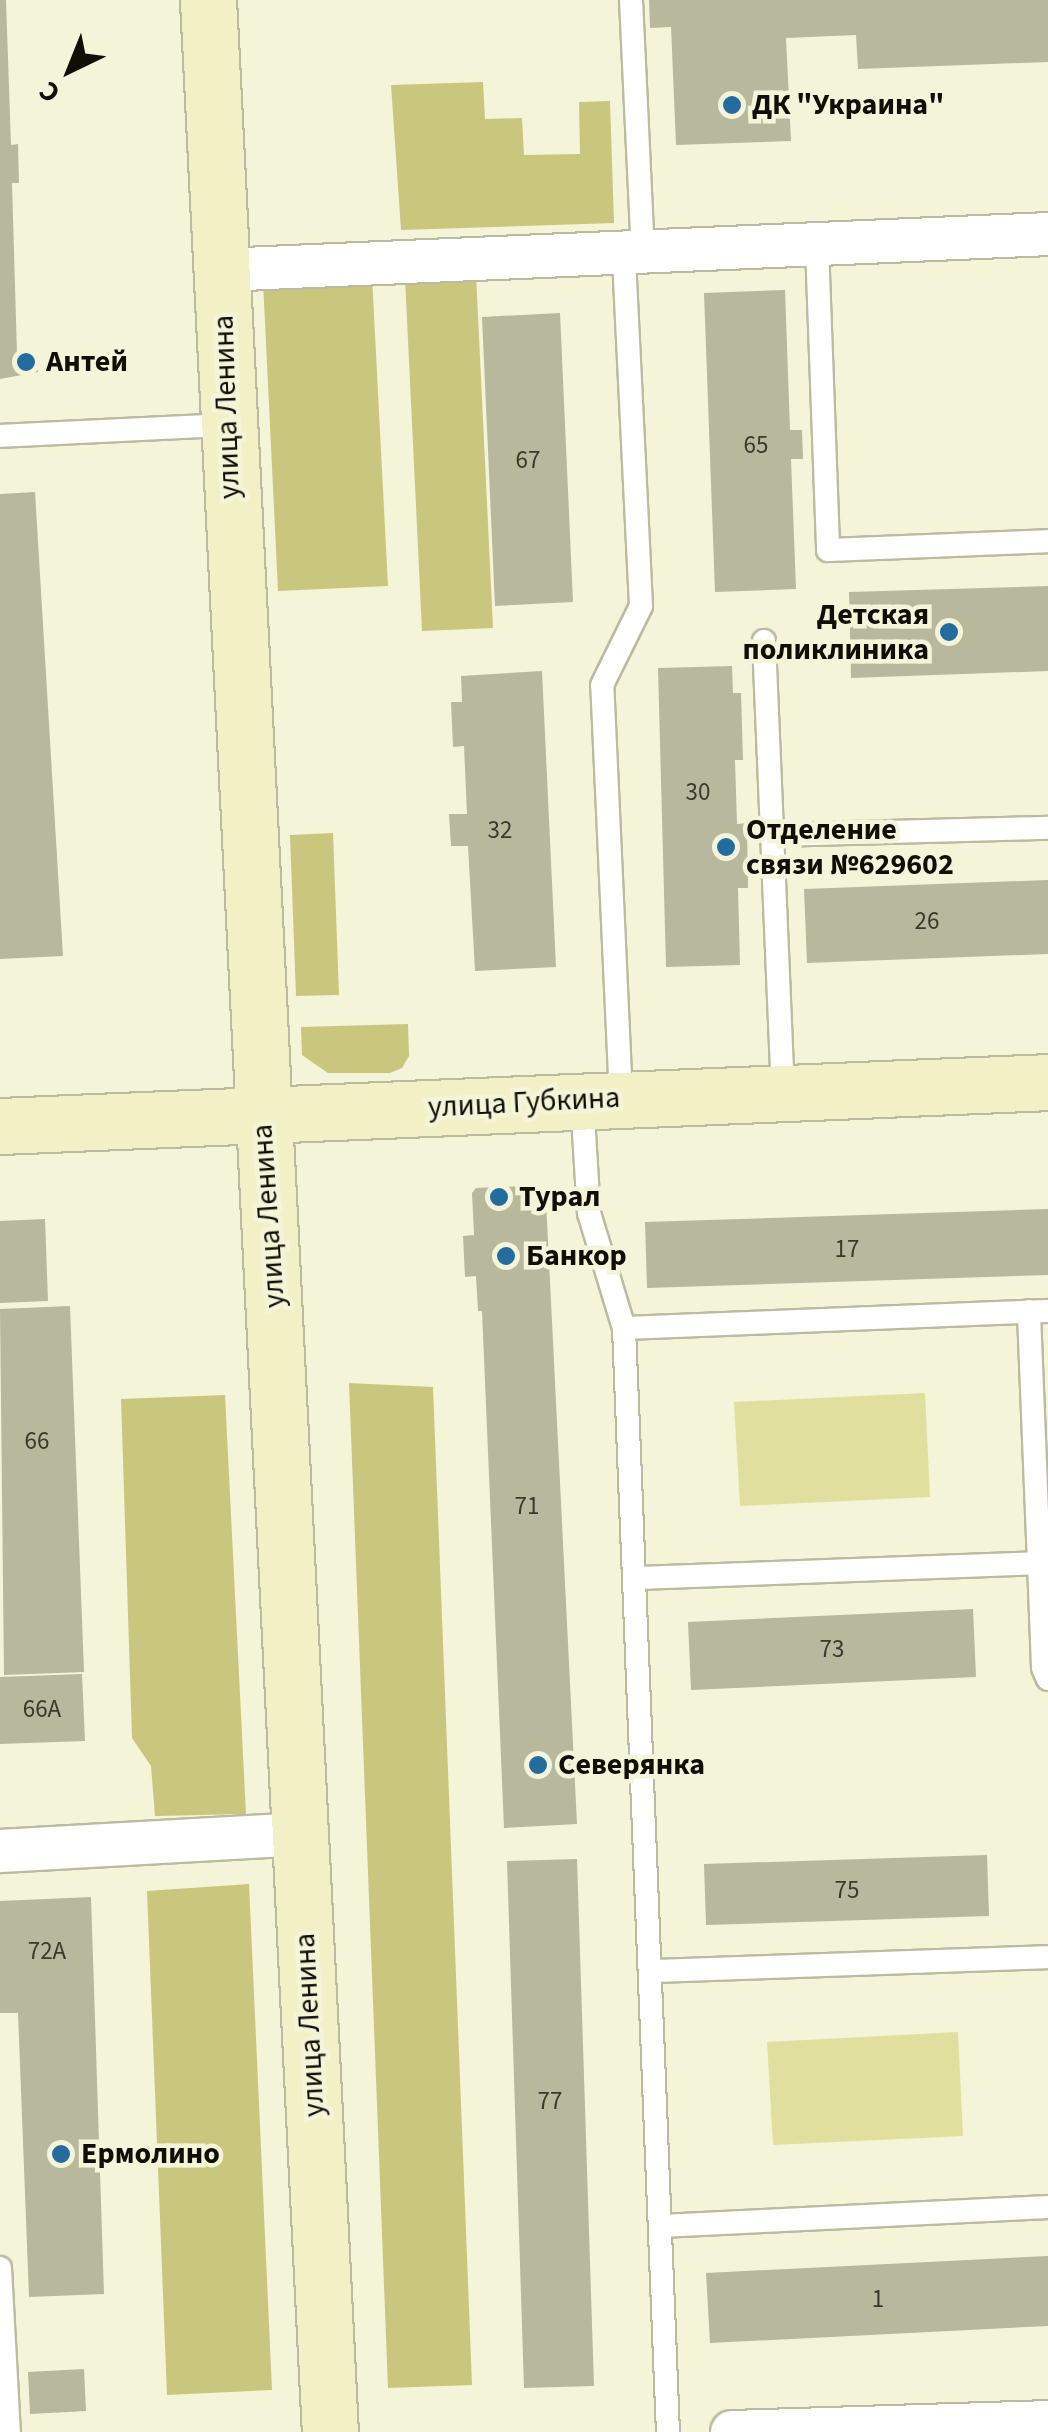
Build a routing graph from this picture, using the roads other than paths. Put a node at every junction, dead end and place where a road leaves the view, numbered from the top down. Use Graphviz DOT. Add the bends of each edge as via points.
graph roads {
  1 [pos="208,0"];
  2 [pos="631,0"];
  3 [pos="1048,234"];
  4 [pos="817,246"];
  5 [pos="633,255"];
  6 [pos="221,270"];
  7 [pos="227,425"];
  8 [pos="0,436"];
  9 [pos="1048,540"];
  10 [pos="764,641"];
  11 [pos="1048,828"];
  12 [pos="775,835"];
  13 [pos="1048,1082"];
  14 [pos="783,1092"];
  15 [pos="601,1099"];
  16 [pos="262,1115"];
  17 [pos="0,1126"];
  18 [pos="1038,1311"];
  19 [pos="624,1328"];
  20 [pos="1038,1563"];
  21 [pos="636,1578"];
  22 [pos="1048,1679"];
  23 [pos="300,1834"];
  24 [pos="0,1850"];
  25 [pos="1048,1958"];
  26 [pos="652,1971"];
  27 [pos="1048,2207"];
  28 [pos="662,2226"];
  29 [pos="0,2268"];
  30 [pos="1048,2422"];
  31 [pos="9,2432"];
  32 [pos="330,2432"];
  33 [pos="668,2432"];
  34 [pos="732,2432"];
  1 -- 6 [label="main road, улица Ленина"];
  2 -- 5 [label="lane"];
  3 -- 4 [label="street"];
  4 -- 5 [label="street"];
  4 -- 9 [label="lane" via="828,550"];
  5 -- 6 [label="street"];
  5 -- 15 [label="lane" via="641,606 602,686"];
  6 -- 7 [label="main road, улица Ленина"];
  7 -- 8 [label="lane"];
  7 -- 16 [label="main road, улица Ленина"];
  10 -- 12 [label="lane"];
  11 -- 12 [label="lane"];
  12 -- 14 [label="lane"];
  13 -- 14 [label="main road, улица Губкина"];
  14 -- 15 [label="main road, улица Губкина"];
  15 -- 16 [label="main road, улица Губкина"];
  15 -- 19 [label="lane" via="589,1212"];
  16 -- 17 [label="main road, улица Губкина"];
  16 -- 23 [label="main road, улица Ленина"];
  18 -- 19 [label="lane"];
  18 -- 20 [label="lane"];
  19 -- 21 [label="lane"];
  20 -- 21 [label="lane"];
  20 -- 22 [label="lane"];
  21 -- 26 [label="lane"];
  23 -- 24 [label="street"];
  23 -- 32 [label="main road, улица Ленина"];
  25 -- 26 [label="lane"];
  26 -- 28 [label="lane"];
  27 -- 28 [label="lane"];
  28 -- 33 [label="lane"];
  29 -- 31 [label="lane"];
  30 -- 34 [label="street"];
}
